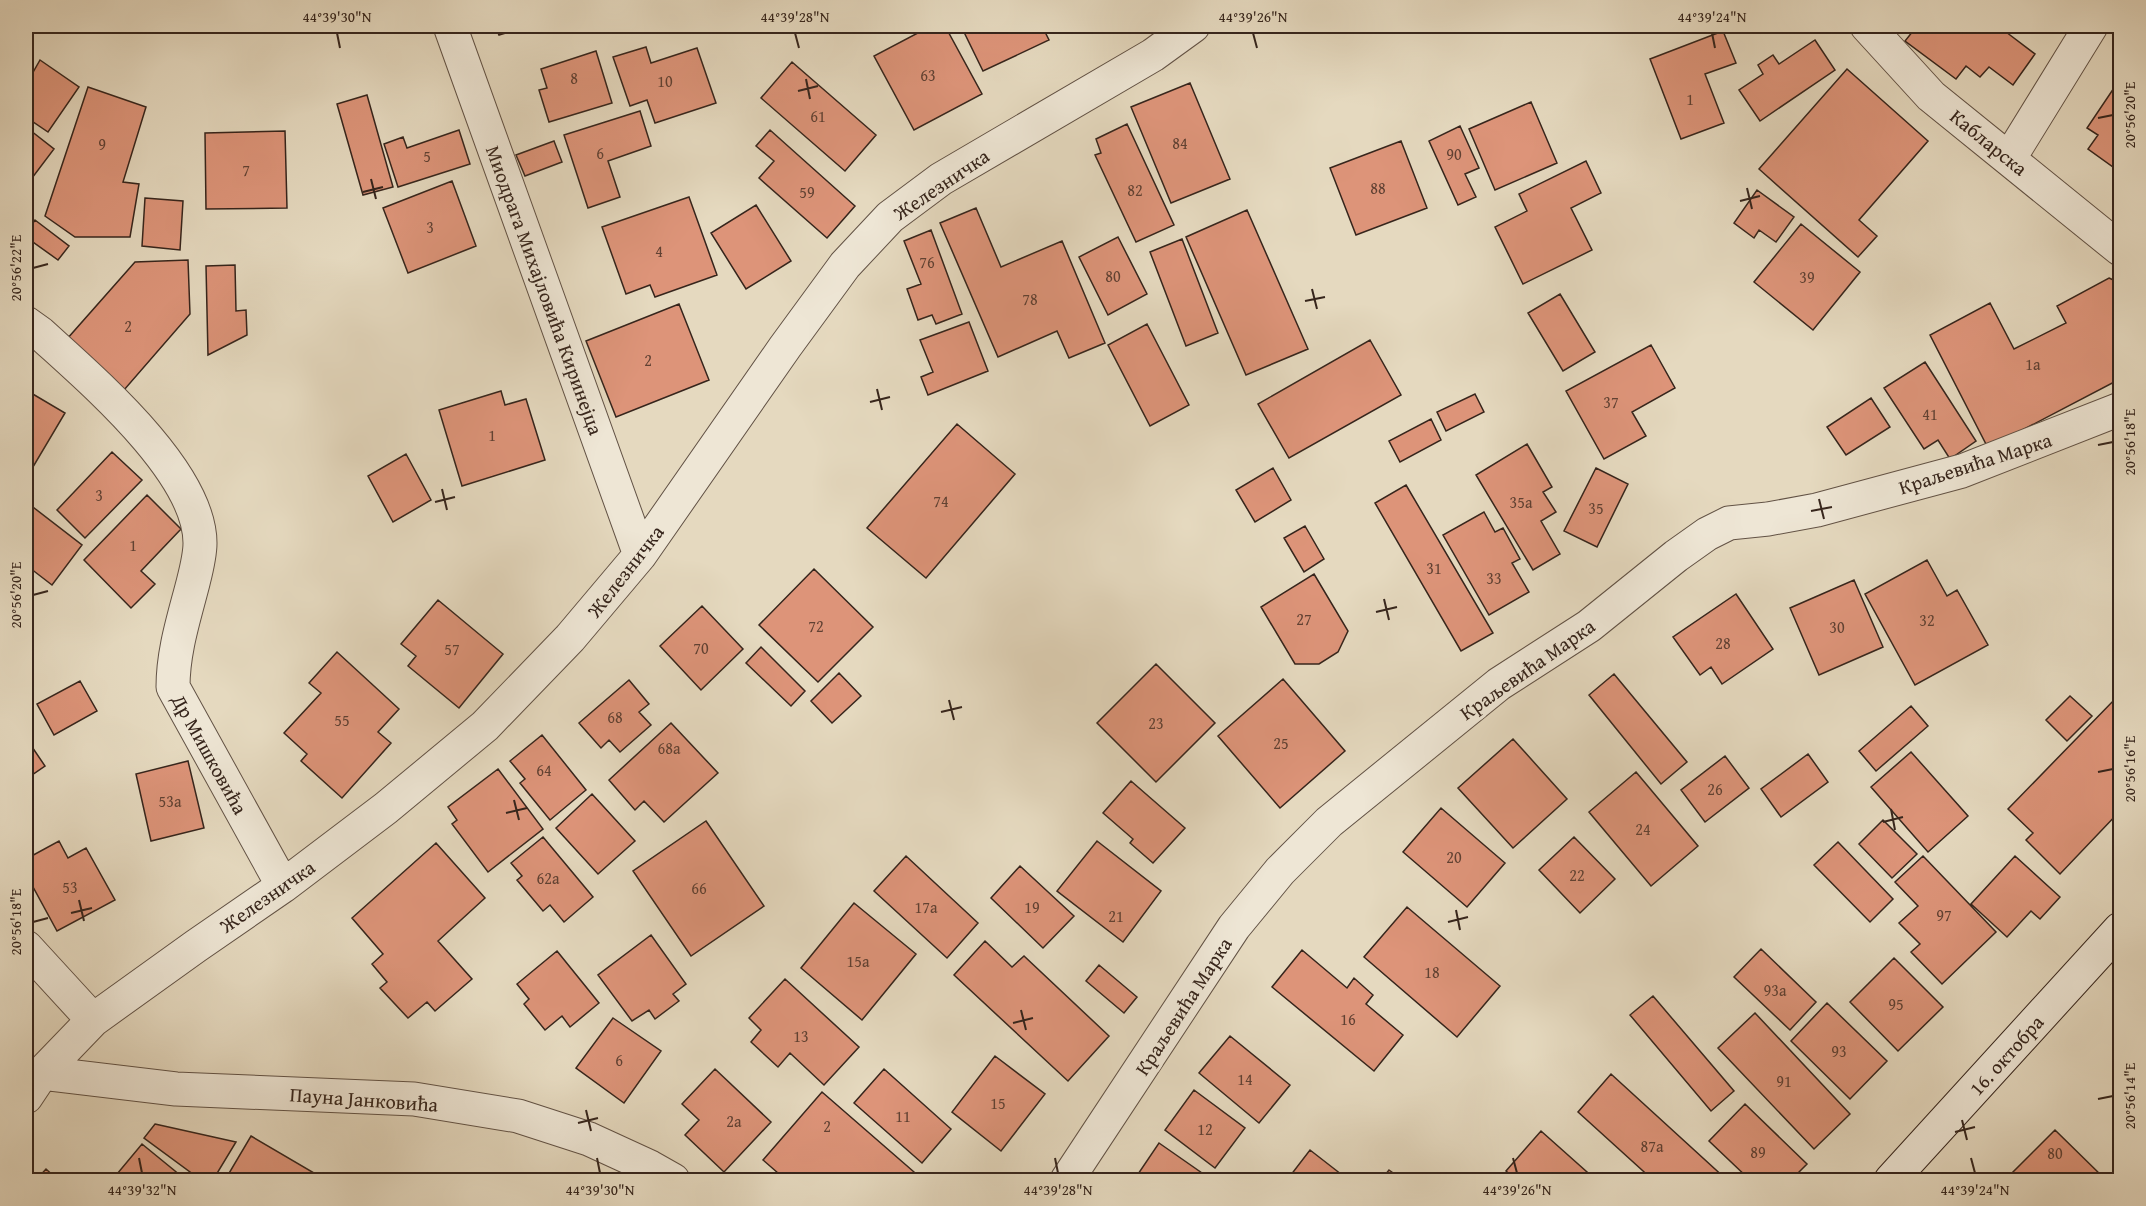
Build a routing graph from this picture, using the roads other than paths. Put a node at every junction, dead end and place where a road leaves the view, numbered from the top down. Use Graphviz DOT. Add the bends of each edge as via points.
graph roads {
  1 [pos="450,26"];
  2 [pos="1193,26"];
  3 [pos="1867,26"];
  4 [pos="2091,26"];
  5 [pos="2009,159"];
  6 [pos="2121,249"];
  7 [pos="26,323"];
  8 [pos="2121,409"];
  9 [pos="640,555"];
  10 [pos="283,886"];
  11 [pos="2121,929"];
  12 [pos="26,947"];
  13 [pos="93,1020"];
  14 [pos="34,1085"];
  15 [pos="673,1180"];
  16 [pos="1067,1180"];
  17 [pos="1891,1180"];
  1 -- 9 [label="street, Миодрага Михајловића Киринејца"];
  2 -- 9 [label="street, Железничка" via="1153,55 941,178 890,217 845,265"];
  3 -- 5 [label="street, Кабларска" via="1931,96"];
  4 -- 5 [label="street"];
  5 -- 6 [label="street, Кабларска"];
  7 -- 10 [label="street, Др Мишковића" via="122,408 165,460 186,494 198,523 201,544 173,662 173,687"];
  8 -- 16 [label="street, Краљевића Марка" via="1962,471 1817,510 1729,523 1699,539 1589,626 1499,684 1329,822 1280,871 1234,927"];
  9 -- 10 [label="street, Железничка" via="570,638 485,726"];
  10 -- 13 [label="street, Железничка"];
  11 -- 17 [label="street, 16. октобра"];
  12 -- 13 [label="street"];
  13 -- 14 [label="street, Железничка"];
  14 -- 15 [label="street, Пауна Јанковића" via="414,1099 518,1116 588,1139"];
}
